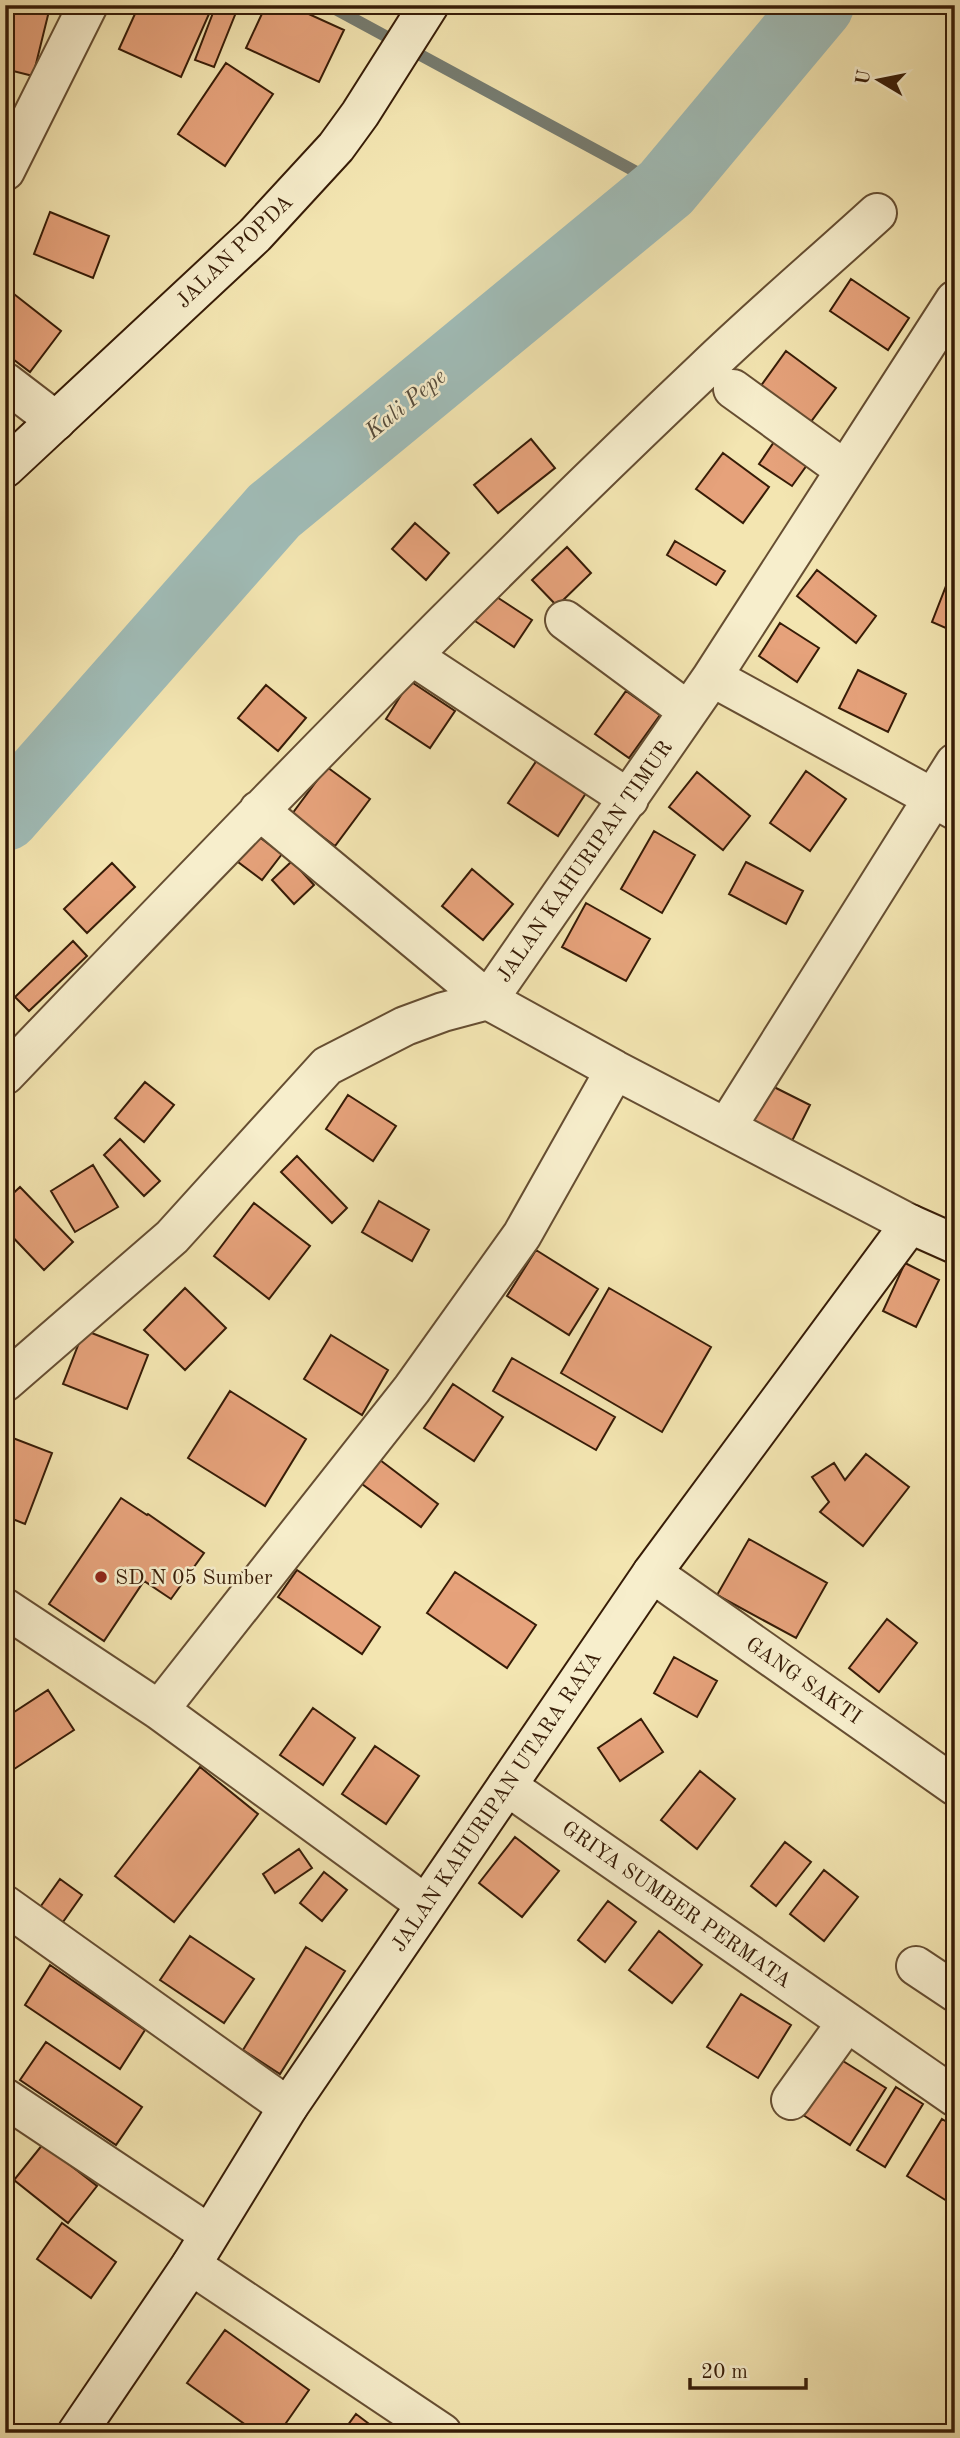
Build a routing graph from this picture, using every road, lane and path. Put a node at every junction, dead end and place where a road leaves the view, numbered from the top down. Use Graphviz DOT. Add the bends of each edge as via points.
graph roads {
  1 [pos="88,5"];
  2 [pos="422,12"];
  3 [pos="5,171"];
  4 [pos="877,213"];
  5 [pos="955,300"];
  6 [pos="5,382"];
  7 [pos="733,389"];
  8 [pos="56,421"];
  9 [pos="5,468"];
  10 [pos="845,470"];
  11 [pos="565,620"];
  12 [pos="412,656"];
  13 [pos="712,677"];
  14 [pos="688,711"];
  15 [pos="955,763"];
  16 [pos="629,799"];
  17 [pos="943,804"];
  18 [pos="259,810"];
  19 [pos="488,1000"];
  20 [pos="615,1070"];
  21 [pos="5,1075"];
  22 [pos="726,1128"];
  23 [pos="910,1224"];
  24 [pos="955,1244"];
  25 [pos="5,1382"];
  26 [pos="652,1573"];
  27 [pos="5,1608"];
  28 [pos="159,1710"];
  29 [pos="507,1786"];
  30 [pos="955,1786"];
  31 [pos="425,1904"];
  32 [pos="5,1905"];
  33 [pos="916,1966"];
  34 [pos="955,1992"];
  35 [pos="847,2022"];
  36 [pos="955,2097"];
  37 [pos="5,2098"];
  38 [pos="791,2100"];
  39 [pos="288,2107"];
  40 [pos="200,2249"];
  41 [pos="77,2433"];
  42 [pos="442,2433"];
  1 -- 3 [label="street"];
  2 -- 8 [label="street, JALAN POPDA" via="336,147 255,235"];
  4 -- 12 [label="street" via="705,369"];
  5 -- 10 [label="street, JALAN KAHURIPAN TIMUR"];
  6 -- 8 [label="street"];
  7 -- 10 [label="street"];
  8 -- 9 [label="street, JALAN POPDA"];
  10 -- 13 [label="street, JALAN KAHURIPAN TIMUR"];
  11 -- 14 [label="street"];
  12 -- 16 [label="street"];
  12 -- 18 [label="street"];
  13 -- 14 [label="street, JALAN KAHURIPAN TIMUR"];
  13 -- 17 [label="street"];
  14 -- 16 [label="street, JALAN KAHURIPAN TIMUR"];
  15 -- 17 [label="street"];
  16 -- 19 [label="street, JALAN KAHURIPAN TIMUR"];
  17 -- 22 [label="street"];
  18 -- 19 [label="street"];
  18 -- 21 [label="street"];
  19 -- 20 [label="street"];
  19 -- 25 [label="street, JALAN KAHURIPAN TIMUR" via="405,1026 327,1066 172,1237"];
  20 -- 22 [label="street"];
  20 -- 28 [label="street" via="522,1236 412,1389"];
  22 -- 23 [label="street"];
  23 -- 24 [label="street"];
  23 -- 26 [label="street, JALAN KAHURIPAN UTARA RAYA"];
  26 -- 29 [label="street, JALAN KAHURIPAN UTARA RAYA"];
  26 -- 30 [label="street, GANG SAKTI"];
  27 -- 28 [label="street"];
  28 -- 31 [label="street"];
  29 -- 31 [label="street, JALAN KAHURIPAN UTARA RAYA"];
  29 -- 35 [label="street, GRIYA SUMBER PERMATA"];
  31 -- 39 [label="street, JALAN KAHURIPAN UTARA RAYA"];
  32 -- 39 [label="street"];
  33 -- 34 [label="street"];
  35 -- 36 [label="street, GRIYA SUMBER PERMATA"];
  35 -- 38 [label="street"];
  37 -- 40 [label="street"];
  39 -- 40 [label="street, JALAN KAHURIPAN UTARA RAYA"];
  40 -- 41 [label="street, JALAN KAHURIPAN UTARA RAYA"];
  40 -- 42 [label="street"];
}
